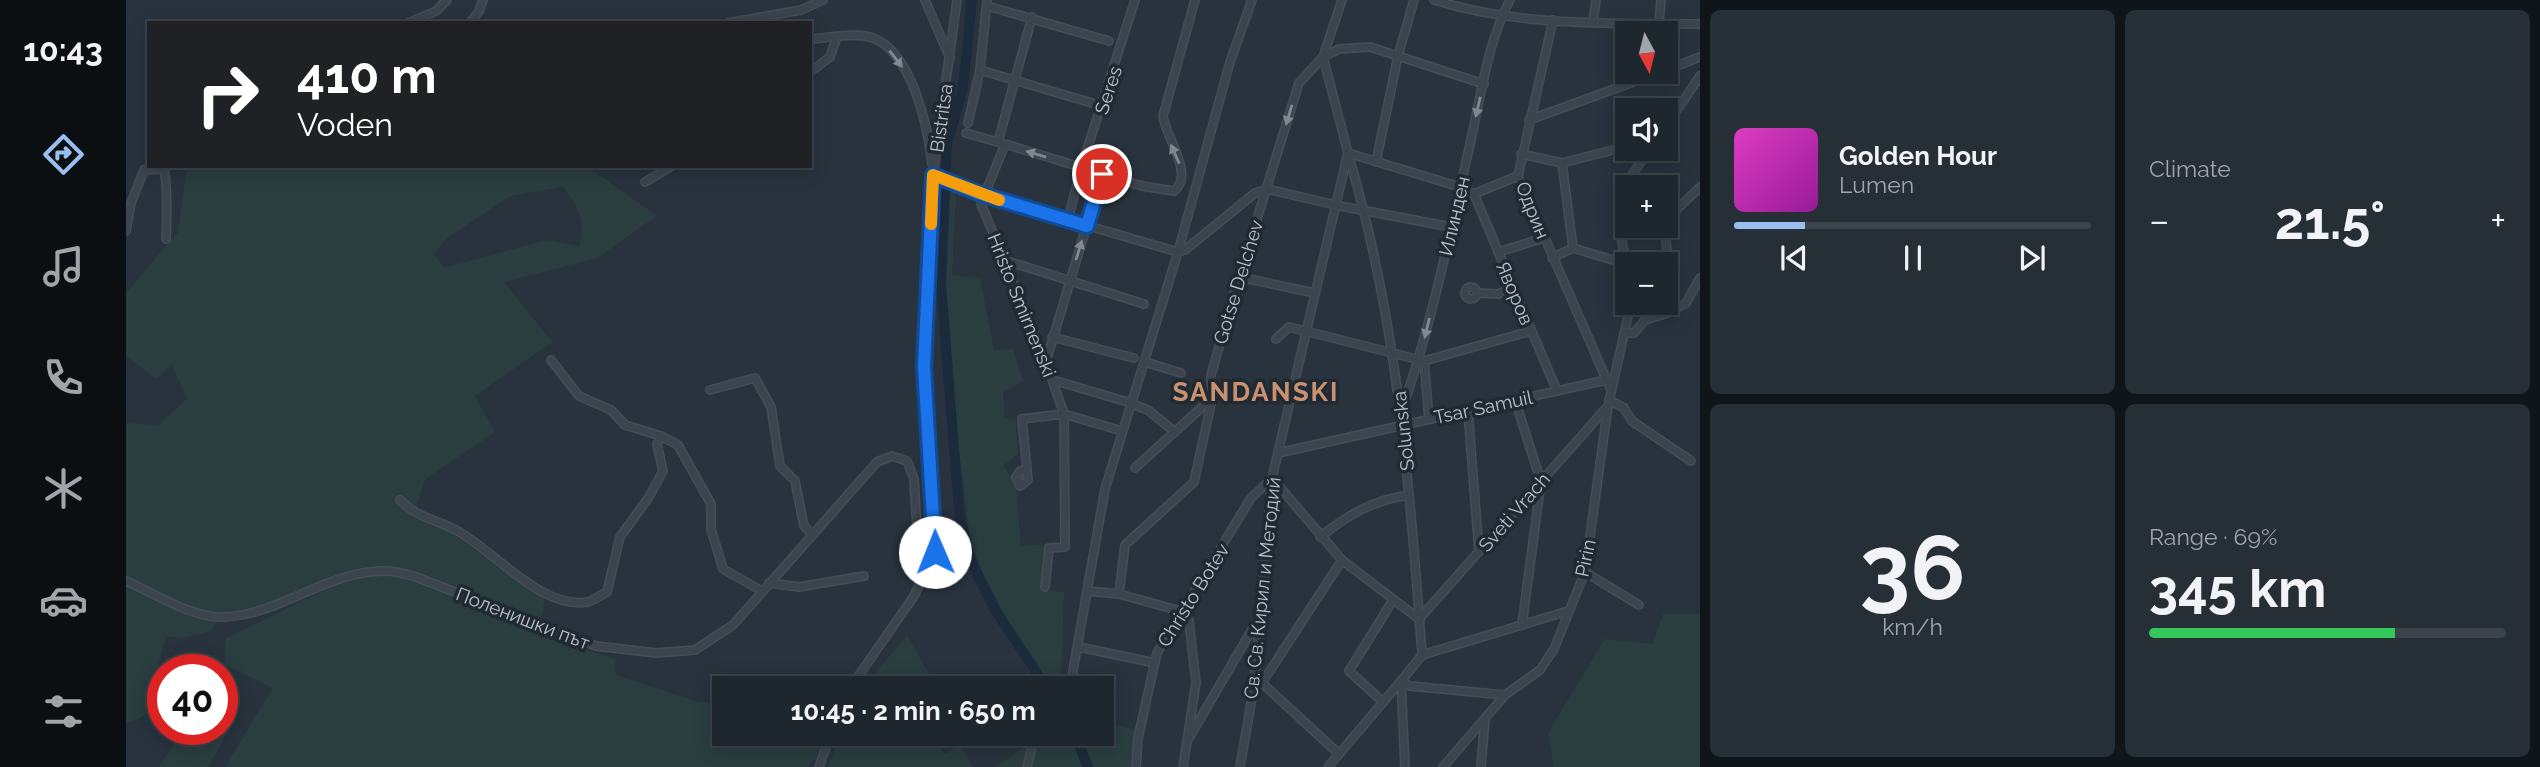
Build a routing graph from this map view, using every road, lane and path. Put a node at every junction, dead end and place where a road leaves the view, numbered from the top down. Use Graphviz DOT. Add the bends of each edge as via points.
graph roads {
  1 [pos="447,0"];
  2 [pos="482,0"];
  3 [pos="823,0"];
  4 [pos="925,0"];
  5 [pos="957,0"];
  6 [pos="1135,0"];
  7 [pos="1195,0"];
  8 [pos="1252,0"];
  9 [pos="1342,0"];
  10 [pos="1414,0"];
  11 [pos="1434,0"];
  12 [pos="1510,0"];
  13 [pos="1595,0"];
  14 [pos="1661,0"];
  15 [pos="1447,2"];
  16 [pos="987,3"];
  17 [pos="1031,17"];
  18 [pos="1501,17"];
  19 [pos="1553,20"];
  20 [pos="413,21"];
  21 [pos="472,21"];
  22 [pos="739,21"];
  23 [pos="1659,21"];
  24 [pos="1593,23"];
  25 [pos="1615,23"];
  26 [pos="1678,23"];
  27 [pos="1700,24"];
  28 [pos="837,37"];
  29 [pos="812,39"];
  30 [pos="1110,41"];
  31 [pos="1398,56"];
  32 [pos="1323,57"];
  33 [pos="1700,57"];
  34 [pos="950,58"];
  35 [pos="1678,65"];
  36 [pos="812,70"];
  37 [pos="980,70"];
  38 [pos="1700,76"];
  39 [pos="1013,81"];
  40 [pos="1484,83"];
  41 [pos="1628,84"];
  42 [pos="1092,103"];
  43 [pos="1678,108"];
  44 [pos="1529,120"];
  45 [pos="968,123"];
  46 [pos="966,133"];
  47 [pos="1001,143"];
  48 [pos="1615,149"];
  49 [pos="1348,153"];
  50 [pos="1521,154"];
  51 [pos="1642,161"];
  52 [pos="1376,162"];
  53 [pos="1562,163"];
  54 [pos="669,168"];
  55 [pos="1081,168"];
  56 [pos="1102,174"];
  57 [pos="936,176"];
  58 [pos="1518,176"];
  59 [pos="645,182"];
  60 [pos="1461,187"];
  61 [pos="1700,187"];
  62 [pos="1267,189"];
  63 [pos="1474,194"];
  64 [pos="986,196"];
  65 [pos="1335,205"];
  66 [pos="1678,208"];
  67 [pos="1365,211"];
  68 [pos="1068,220"];
  69 [pos="1087,226"];
  70 [pos="1451,227"];
  71 [pos="126,231"];
  72 [pos="1544,238"];
  73 [pos="166,239"];
  74 [pos="1573,248"];
  75 [pos="1178,252"];
  76 [pos="1498,252"];
  77 [pos="1625,252"];
  78 [pos="1552,258"];
  79 [pos="1004,260"];
  80 [pos="1615,263"];
  81 [pos="1239,277"];
  82 [pos="1700,278"];
  83 [pos="1070,279"];
  84 [pos="1513,288"];
  85 [pos="1315,293"];
  86 [pos="1478,293"];
  87 [pos="1144,304"];
  88 [pos="1628,315"];
  89 [pos="1307,331"];
  90 [pos="1531,331"];
  91 [pos="1624,333"];
  92 [pos="1052,337"];
  93 [pos="1276,339"];
  94 [pos="1394,353"];
  95 [pos="1134,358"];
  96 [pos="551,360"];
  97 [pos="1422,360"];
  98 [pos="1046,362"];
  99 [pos="1145,362"];
  100 [pos="1181,373"];
  101 [pos="1053,380"];
  102 [pos="1606,380"];
  103 [pos="710,390"];
  104 [pos="1557,391"];
  105 [pos="1611,391"];
  106 [pos="1212,399"];
  107 [pos="1515,400"];
  108 [pos="1609,403"];
  109 [pos="1133,404"];
  110 [pos="1468,411"];
  111 [pos="1064,414"];
  112 [pos="1401,414"];
  113 [pos="1429,419"];
  114 [pos="1402,425"];
  115 [pos="1122,430"];
  116 [pos="1175,432"];
  117 [pos="661,436"];
  118 [pos="1278,453"];
  119 [pos="1691,461"];
  120 [pos="1135,468"];
  121 [pos="1026,470"];
  122 [pos="1272,478"];
  123 [pos="1541,482"];
  124 [pos="1409,495"];
  125 [pos="400,500"];
  126 [pos="812,534"];
  127 [pos="1320,537"];
  128 [pos="1479,552"];
  129 [pos="1342,560"];
  130 [pos="928,570"];
  131 [pos="1585,572"];
  132 [pos="864,576"];
  133 [pos="126,581"];
  134 [pos="769,583"];
  135 [pos="1045,587"];
  136 [pos="762,591"];
  137 [pos="1088,591"];
  138 [pos="1119,594"];
  139 [pos="1393,600"];
  140 [pos="1639,606"];
  141 [pos="1568,611"];
  142 [pos="1184,612"];
  143 [pos="1259,618"];
  144 [pos="1419,619"];
  145 [pos="1522,625"];
  146 [pos="1079,647"];
  147 [pos="1422,654"];
  148 [pos="1155,663"];
  149 [pos="858,676"];
  150 [pos="1073,676"];
  151 [pos="1401,681"];
  152 [pos="1258,685"];
  153 [pos="1505,695"];
  154 [pos="1383,702"];
  155 [pos="1485,719"];
  156 [pos="1187,742"];
  157 [pos="827,746"];
  158 [pos="1032,746"];
  159 [pos="1339,754"];
  160 [pos="820,767"];
  161 [pos="1027,767"];
  162 [pos="1136,767"];
  163 [pos="1183,767"];
  164 [pos="1240,767"];
  165 [pos="1328,767"];
  166 [pos="1340,767"];
  167 [pos="1405,767"];
  168 [pos="1443,767"];
  169 [pos="1481,767"];
  1 -- 20 [label="street" via="436,11"];
  2 -- 21 [label="street"];
  3 -- 22 [label="street" via="801,10"];
  4 -- 34 [label="street"];
  5 -- 34 [label="street, Bistritsa"];
  6 -- 55 [label="street, Seres"];
  56 -- 7 [label="street, one-way" via="1174,191 1181,186 1184,175 1163,116"];
  8 -- 75 [label="street" via="1230,62"];
  9 -- 32 [label="street"];
  10 -- 31 [label="street"];
  11 -- 15 [label="street"];
  12 -- 18 [label="street, Илинден"];
  13 -- 24 [label="street"];
  14 -- 23 [label="street"];
  15 -- 18 [label="street"];
  16 -- 17 [label="street"];
  16 -- 37 [label="street"];
  17 -- 30 [label="street"];
  17 -- 39 [label="street"];
  18 -- 19 [label="street"];
  18 -- 40 [label="street, Илинден"];
  19 -- 24 [label="street"];
  19 -- 44 [label="street, Одрин"];
  24 -- 25 [label="street"];
  26 -- 27 [label="street"];
  28 -- 29 [label="street"];
  28 -- 36 [label="street" via="830,57"];
  28 -- 57 [label="street, one-way" via="876,39 902,64 929,133"];
  31 -- 32 [label="street" via="1370,47 1339,49"];
  31 -- 40 [label="street"];
  31 -- 52 [label="street"];
  32 -- 49 [label="street, Solunska"];
  32 -- 62 [label="street, Gotse Delchev, one-way" via="1299,82"];
  33 -- 35 [label="street"];
  34 -- 57 [label="street, Bistritsa"];
  37 -- 39 [label="street"];
  37 -- 45 [label="street"];
  38 -- 43 [label="street"];
  39 -- 42 [label="street"];
  39 -- 47 [label="street"];
  40 -- 60 [label="street, Илинден, one-way"];
  41 -- 44 [label="street"];
  44 -- 50 [label="street, Одрин"];
  46 -- 47 [label="street"];
  55 -- 47 [label="street, one-way"];
  47 -- 64 [label="street"];
  48 -- 53 [label="street"];
  49 -- 52 [label="street"];
  49 -- 65 [label="street, Св. Св. Кирил и Методий"];
  49 -- 67 [label="street, Solunska"];
  50 -- 53 [label="street"];
  50 -- 58 [label="street, Одрин"];
  51 -- 77 [label="street" via="1617,206"];
  52 -- 60 [label="street"];
  53 -- 74 [label="street"];
  54 -- 59 [label="street"];
  55 -- 56 [label="street"];
  55 -- 68 [label="street, Seres"];
  56 -- 69 [label="street"];
  57 -- 64 [label="street"];
  57 -- 130 [label="street, Bistritsa" via="924,366 935,540"];
  58 -- 63 [label="street"];
  58 -- 72 [label="street, Одрин"];
  60 -- 63 [label="street"];
  60 -- 70 [label="street, Илинден"];
  61 -- 66 [label="street"];
  62 -- 65 [label="street"];
  62 -- 75 [label="street" via="1255,193"];
  62 -- 81 [label="street, Gotse Delchev"];
  63 -- 76 [label="street, Яворов"];
  64 -- 68 [label="street"];
  64 -- 79 [label="street, Hristo Smirnenski" via="981,204"];
  65 -- 67 [label="street"];
  65 -- 85 [label="street, Св. Св. Кирил и Методий"];
  67 -- 70 [label="street"];
  67 -- 94 [label="street, Solunska"];
  68 -- 69 [label="street"];
  69 -- 75 [label="street"];
  83 -- 69 [label="street, one-way"];
  70 -- 97 [label="street, Илинден, one-way"];
  71 -- 73 [label="street" via="138,178 144,170 164,169"];
  72 -- 76 [label="street"];
  72 -- 78 [label="street, Одрин"];
  74 -- 78 [label="street"];
  74 -- 80 [label="street"];
  75 -- 99 [label="street"];
  76 -- 84 [label="street, Яворов"];
  78 -- 102 [label="street, Одрин"];
  79 -- 83 [label="street"];
  79 -- 98 [label="street, Hristo Smirnenski"];
  81 -- 85 [label="street"];
  81 -- 106 [label="street, Gotse Delchev" via="1211,375"];
  82 -- 91 [label="street" via="1686,303"];
  83 -- 87 [label="street"];
  83 -- 92 [label="street"];
  84 -- 86 [label="street" via="1498,294"];
  84 -- 90 [label="street, Яворов"];
  85 -- 89 [label="street, Св. Св. Кирил и Методий"];
  88 -- 91 [label="street, Pirin"];
  89 -- 93 [label="street" via="1289,327"];
  89 -- 94 [label="street"];
  89 -- 118 [label="street, Св. Св. Кирил и Методий"];
  90 -- 97 [label="street"];
  90 -- 104 [label="street, Яворов"];
  91 -- 105 [label="street, Pirin"];
  92 -- 95 [label="street"];
  92 -- 98 [label="street"];
  94 -- 97 [label="street"];
  94 -- 112 [label="street, Solunska"];
  96 -- 117 [label="street" via="579,396 611,410 625,425"];
  97 -- 112 [label="street, Илинден"];
  97 -- 113 [label="street"];
  98 -- 101 [label="street, Hristo Smirnenski"];
  99 -- 100 [label="street"];
  99 -- 109 [label="street"];
  101 -- 109 [label="street"];
  101 -- 111 [label="street, Hristo Smirnenski"];
  102 -- 104 [label="street, Tsar Samuil"];
  102 -- 105 [label="street, Одрин"];
  103 -- 126 [label="street" via="755,378 771,407 780,466 795,481 804,526"];
  104 -- 107 [label="street, Tsar Samuil"];
  105 -- 108 [label="street, Pirin"];
  106 -- 116 [label="street"];
  106 -- 138 [label="street, Gotse Delchev" via="1194,482 1125,545"];
  107 -- 110 [label="street, Tsar Samuil"];
  107 -- 123 [label="street"];
  108 -- 119 [label="street" via="1624,408 1633,421"];
  108 -- 123 [label="street, Sveti Vrach"];
  108 -- 131 [label="street, Pirin"];
  109 -- 115 [label="street"];
  109 -- 116 [label="street" via="1149,410"];
  110 -- 113 [label="street, Tsar Samuil"];
  110 -- 128 [label="street"];
  111 -- 115 [label="street"];
  111 -- 121 [label="street" via="1022,419"];
  111 -- 135 [label="street, Hristo Smirnenski" via="1065,547 1049,548"];
  112 -- 114 [label="street, Solunska"];
  113 -- 114 [label="street, Tsar Samuil"];
  114 -- 118 [label="street, Tsar Samuil"];
  114 -- 124 [label="street, Solunska"];
  115 -- 137 [label="street" via="1095,532"];
  116 -- 120 [label="street"];
  117 -- 125 [label="street" via="657,444 663,471 620,537 607,592 589,601 562,600 522,580 453,528 425,519"];
  117 -- 136 [label="street" via="678,445 711,504 711,528 723,569"];
  118 -- 122 [label="street, Св. Св. Кирил и Методий"];
  122 -- 127 [label="street"];
  122 -- 142 [label="street, Christo Botev" via="1251,498"];
  122 -- 143 [label="street, Св. Св. Кирил и Методий"];
  123 -- 128 [label="street, Sveti Vrach"];
  123 -- 145 [label="street"];
  124 -- 127 [label="street" via="1367,505"];
  124 -- 144 [label="street, Solunska"];
  126 -- 130 [label="street, Поленишки път" via="877,462 892,456 907,461 914,479 919,563"];
  126 -- 134 [label="street, Поленишки път"];
  127 -- 129 [label="street"];
  128 -- 144 [label="street, Sveti Vrach"];
  129 -- 139 [label="street"];
  129 -- 152 [label="street"];
  130 -- 149 [label="street"];
  131 -- 140 [label="street"];
  131 -- 141 [label="street, Pirin"];
  132 -- 134 [label="street" via="799,587"];
  133 -- 136 [label="street, Поленишки път" via="219,617 255,613 339,579 388,570 416,576 596,646 656,653 695,650 733,625"];
  134 -- 136 [label="street, Поленишки път"];
  137 -- 138 [label="street"];
  137 -- 146 [label="street"];
  138 -- 142 [label="street"];
  139 -- 144 [label="street"];
  139 -- 154 [label="street" via="1349,671"];
  141 -- 145 [label="street"];
  141 -- 153 [label="street, Pirin" via="1554,649 1540,670"];
  142 -- 148 [label="street, Christo Botev"];
  142 -- 156 [label="street" via="1196,683"];
  143 -- 152 [label="street, Св. Св. Кирил и Методий"];
  143 -- 156 [label="street"];
  144 -- 147 [label="street, Solunska"];
  145 -- 147 [label="street"];
  146 -- 148 [label="street"];
  146 -- 150 [label="street"];
  147 -- 151 [label="street"];
  148 -- 162 [label="street, Christo Botev"];
  151 -- 153 [label="street" via="1410,686"];
  151 -- 154 [label="street"];
  151 -- 167 [label="street"];
  152 -- 159 [label="street"];
  152 -- 164 [label="street, Св. Св. Кирил и Методий"];
  153 -- 155 [label="street, Pirin"];
  154 -- 159 [label="street"];
  155 -- 168 [label="street, Pirin"];
  155 -- 169 [label="street"];
  156 -- 163 [label="street"];
  157 -- 160 [label="street"];
  158 -- 161 [label="street"];
  159 -- 165 [label="street"];
  159 -- 166 [label="street"];
}
